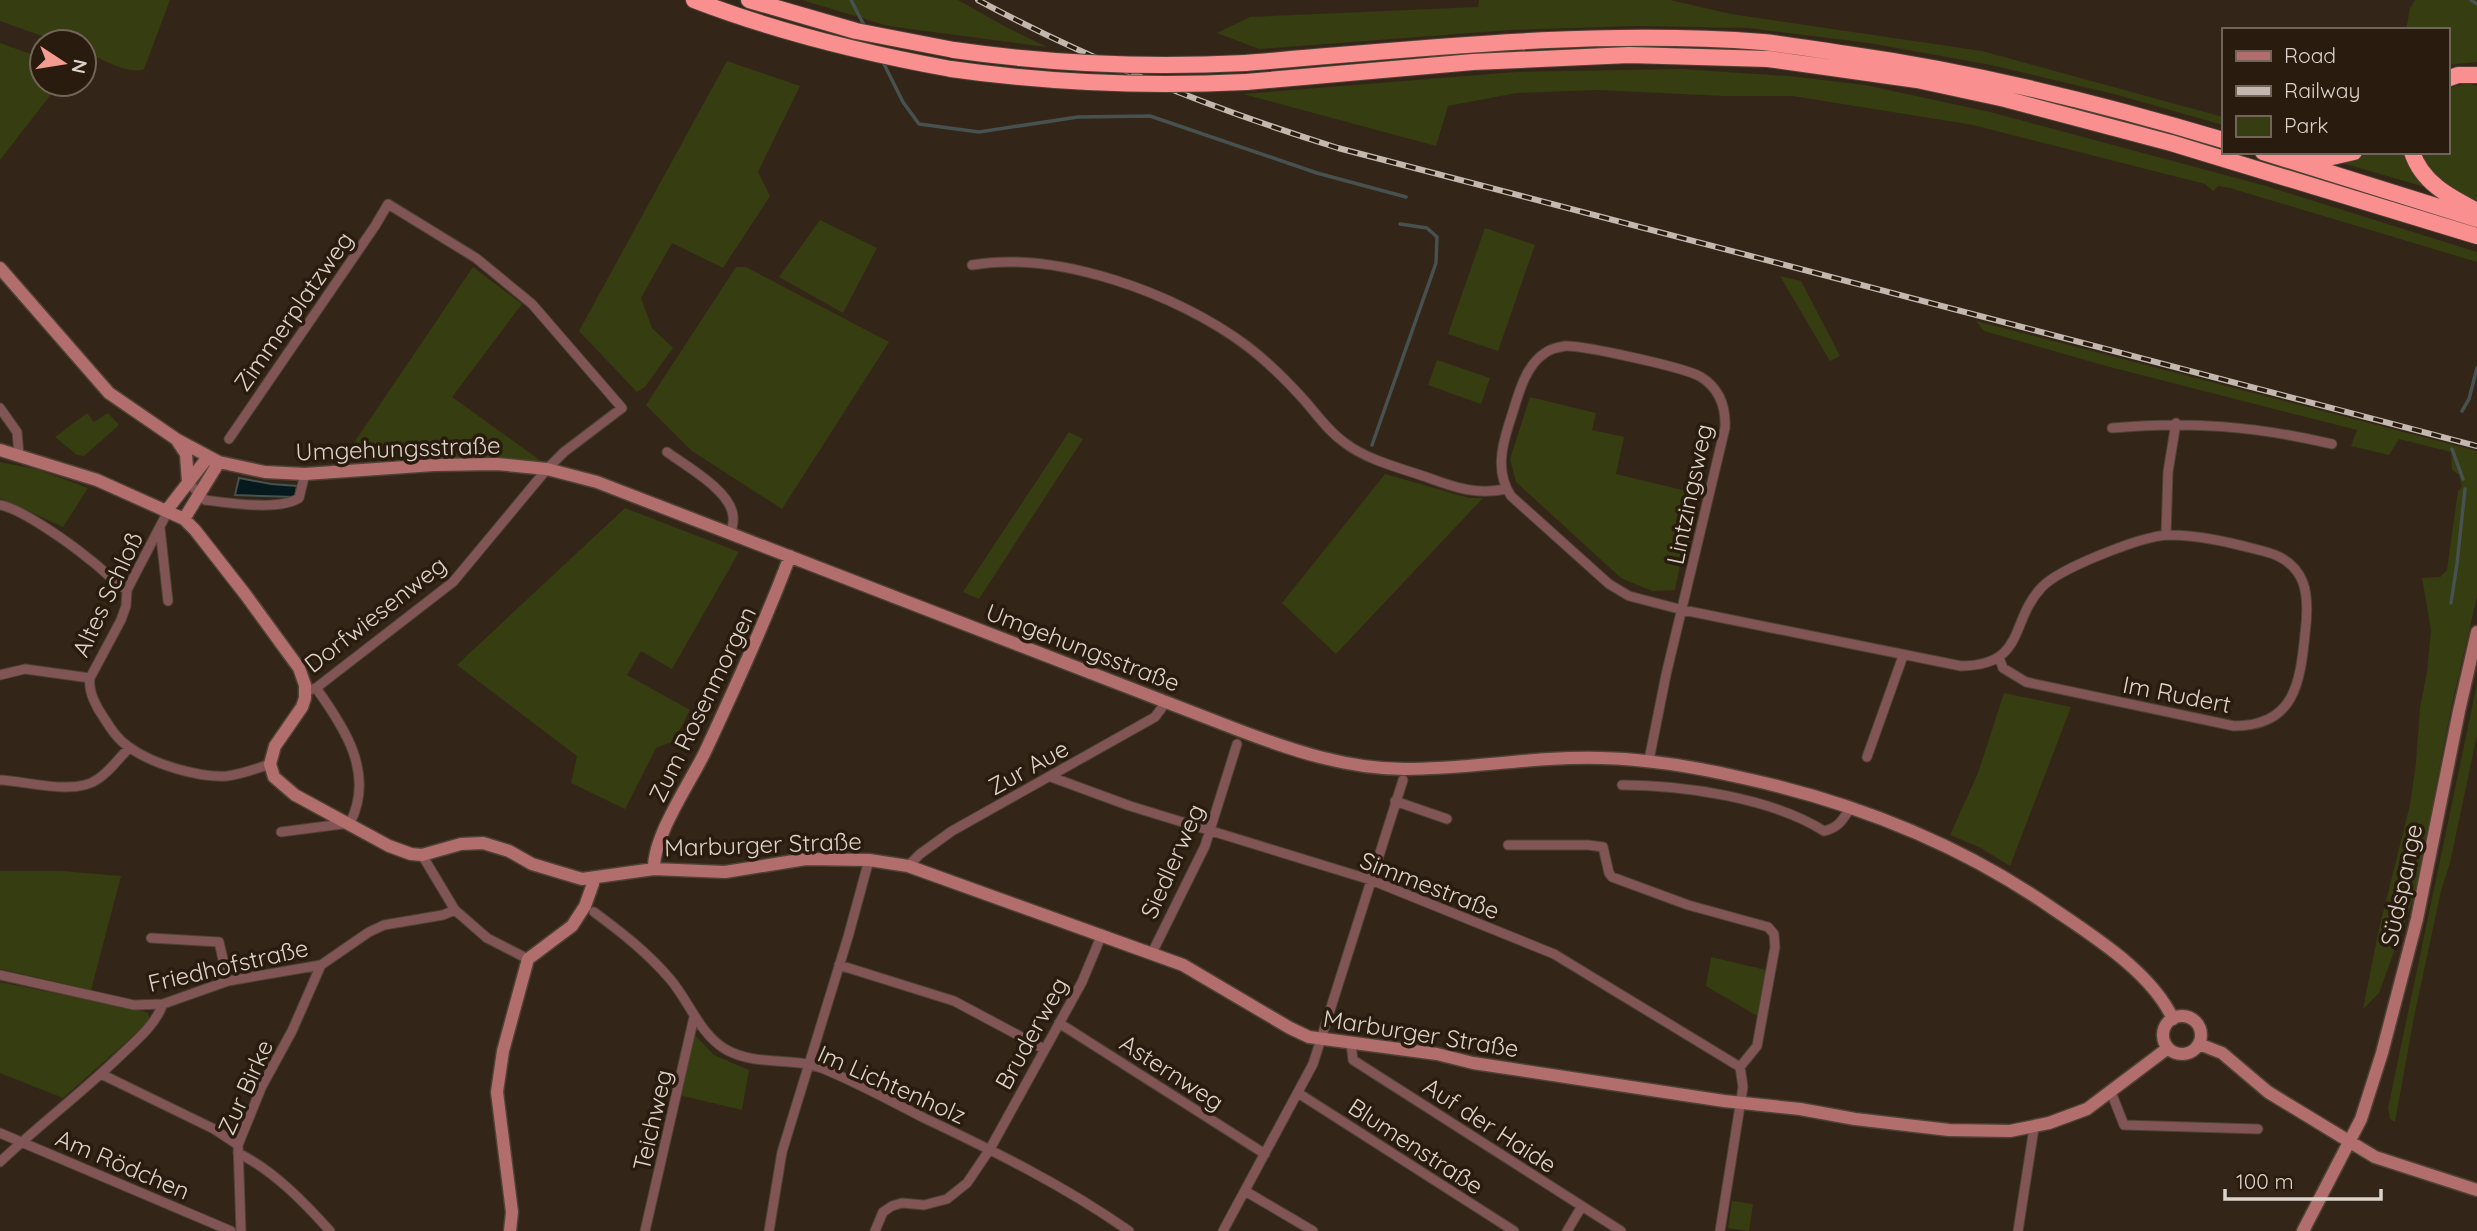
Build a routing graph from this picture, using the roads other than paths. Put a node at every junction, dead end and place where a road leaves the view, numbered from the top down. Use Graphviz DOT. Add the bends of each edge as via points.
graph roads {
  1 [pos="694,0"];
  2 [pos="749,0"];
  3 [pos="2477,75"];
  4 [pos="2449,78"];
  5 [pos="2222,140"];
  6 [pos="2269,154"];
  7 [pos="2302,154"];
  8 [pos="2342,154"];
  9 [pos="2413,154"];
  10 [pos="2477,211"];
  11 [pos="2477,219"];
  12 [pos="2477,236"];
  13 [pos="972,265"];
  14 [pos="0,268"];
  15 [pos="0,408"];
  16 [pos="2176,423"];
  17 [pos="2112,428"];
  18 [pos="176,439"];
  19 [pos="229,439"];
  20 [pos="2332,444"];
  21 [pos="0,450"];
  22 [pos="667,452"];
  23 [pos="19,455"];
  24 [pos="214,459"];
  25 [pos="547,469"];
  26 [pos="305,474"];
  27 [pos="188,482"];
  28 [pos="1506,489"];
  29 [pos="198,494"];
  30 [pos="0,505"];
  31 [pos="167,510"];
  32 [pos="184,519"];
  33 [pos="160,527"];
  34 [pos="731,533"];
  35 [pos="2166,535"];
  36 [pos="790,556"];
  37 [pos="127,590"];
  38 [pos="168,601"];
  39 [pos="1683,610"];
  40 [pos="2477,632"];
  41 [pos="1903,656"];
  42 [pos="1999,658"];
  43 [pos="0,675"];
  44 [pos="90,678"];
  45 [pos="311,689"];
  46 [pos="1166,702"];
  47 [pos="1237,744"];
  48 [pos="129,748"];
  49 [pos="1867,757"];
  50 [pos="1649,761"];
  51 [pos="270,764"];
  52 [pos="1051,777"];
  53 [pos="0,780"];
  54 [pos="1403,780"];
  55 [pos="1622,785"];
  56 [pos="1395,801"];
  57 [pos="1851,807"];
  58 [pos="1447,819"];
  59 [pos="350,823"];
  60 [pos="281,832"];
  61 [pos="1210,832"];
  62 [pos="1508,845"];
  63 [pos="422,855"];
  64 [pos="869,860"];
  65 [pos="908,866"];
  66 [pos="654,869"];
  67 [pos="596,878"];
  68 [pos="1371,880"];
  69 [pos="456,910"];
  70 [pos="594,912"];
  71 [pos="1101,934"];
  72 [pos="151,938"];
  73 [pos="1152,953"];
  74 [pos="527,959"];
  75 [pos="321,965"];
  76 [pos="839,965"];
  77 [pos="0,975"];
  78 [pos="228,981"];
  79 [pos="163,1004"];
  80 [pos="694,1017"];
  81 [pos="2173,1019"];
  82 [pos="1059,1023"];
  83 [pos="1322,1039"];
  84 [pos="1351,1044"];
  85 [pos="2199,1044"];
  86 [pos="2168,1048"];
  87 [pos="1044,1049"];
  88 [pos="809,1065"];
  89 [pos="1740,1067"];
  90 [pos="101,1074"];
  91 [pos="2110,1092"];
  92 [pos="1298,1093"];
  93 [pos="1740,1102"];
  94 [pos="2034,1128"];
  95 [pos="2258,1129"];
  96 [pos="0,1133"];
  97 [pos="22,1142"];
  98 [pos="2350,1142"];
  99 [pos="238,1149"];
  100 [pos="989,1149"];
  101 [pos="1265,1154"];
  102 [pos="0,1163"];
  103 [pos="2477,1190"];
  104 [pos="1245,1191"];
  105 [pos="1582,1206"];
  106 [pos="231,1231"];
  107 [pos="241,1231"];
  108 [pos="330,1231"];
  109 [pos="510,1231"];
  110 [pos="645,1231"];
  111 [pos="769,1231"];
  112 [pos="875,1231"];
  113 [pos="1129,1231"];
  114 [pos="1223,1231"];
  115 [pos="1313,1231"];
  116 [pos="1514,1231"];
  117 [pos="1567,1231"];
  118 [pos="1621,1231"];
  119 [pos="1720,1231"];
  120 [pos="2018,1231"];
  121 [pos="2303,1231"];
  1 -- 12 [label="highway, bridge" via="901,60 1077,82 1246,82 1473,62 1629,55 1768,60 1917,80 2005,99 2171,143"];
  2 -- 5 [label="highway, bridge" via="846,28 954,50 1120,65 1245,62 1481,44 1637,38 1763,42 2023,86"];
  3 -- 4 [label="highway"];
  6 -- 11 [label="highway"];
  7 -- 8 [label="highway"];
  9 -- 10 [label="highway" via="2431,182"];
  13 -- 28 [label="street" via="1026,262 1098,276 1150,293 1248,347 1333,433 1363,454 1465,491"];
  14 -- 18 [label="main road, Umgehungsstraße" via="108,393"];
  15 -- 23 [label="street" via="17,432"];
  16 -- 17 [label="street"];
  16 -- 20 [label="street"];
  16 -- 35 [label="street" via="2168,472"];
  18 -- 24 [label="main road, Umgehungsstraße"];
  18 -- 27 [label="main road" via="186,454"];
  19 -- 25 [label="street, Zimmerplatzweg" via="387,204 476,258 533,304 622,408"];
  21 -- 23 [label="main road"];
  22 -- 34 [label="street" via="721,493 733,516"];
  23 -- 31 [label="main road" via="97,480"];
  24 -- 26 [label="main road, Umgehungsstraße" via="265,472"];
  24 -- 27 [label="main road"];
  24 -- 29 [label="main road"];
  25 -- 26 [label="main road, Umgehungsstraße" via="469,463"];
  25 -- 34 [label="main road, Umgehungsstraße" via="597,482"];
  25 -- 45 [label="street, Dorfwiesenweg" via="453,582"];
  26 -- 29 [label="street" via="301,496 277,505 205,500"];
  27 -- 29 [label="street"];
  27 -- 31 [label="main road"];
  28 -- 39 [label="street" via="1609,584 1629,596"];
  28 -- 39 [label="street, Lintzingsweg" via="1500,466 1505,436 1522,384 1544,353 1564,346 1592,349 1702,377 1724,406 1725,428"];
  29 -- 32 [label="main road"];
  30 -- 37 [label="street" via="36,523"];
  31 -- 32 [label="main road"];
  31 -- 33 [label="street, Altes Schloß"];
  32 -- 45 [label="main road" via="229,573"];
  33 -- 37 [label="street, Altes Schloß"];
  33 -- 38 [label="street, Altes Schloß"];
  34 -- 36 [label="main road, Umgehungsstraße"];
  35 -- 42 [label="street, Im Rudert" via="2106,553 2052,578 2035,596"];
  35 -- 42 [label="street, Im Rudert" via="2269,553 2300,574 2308,607 2298,681 2290,700 2273,718 2234,726 2091,696 2017,678 2003,668"];
  36 -- 46 [label="main road, Umgehungsstraße"];
  36 -- 66 [label="main road, Zum Rosenmorgen" via="771,609 661,838"];
  37 -- 44 [label="street, Altes Schloß" via="121,620"];
  39 -- 41 [label="street"];
  39 -- 50 [label="street, Lintzingsweg"];
  40 -- 98 [label="main road, Südspange" via="2417,919 2382,1053"];
  41 -- 42 [label="street" via="1961,666"];
  41 -- 49 [label="street"];
  43 -- 44 [label="street" via="26,669"];
  44 -- 48 [label="street" via="90,691 101,715"];
  45 -- 51 [label="main road" via="275,746"];
  45 -- 59 [label="street" via="340,721 356,761 361,781"];
  46 -- 50 [label="main road, Umgehungsstraße" via="1297,752 1340,763 1406,769 1548,758"];
  46 -- 52 [label="street, Zur Aue" via="1155,717"];
  47 -- 61 [label="street, Siedlerweg"];
  48 -- 51 [label="street" via="210,775 242,774"];
  48 -- 53 [label="street" via="87,785"];
  50 -- 57 [label="main road, Umgehungsstraße" via="1768,783"];
  51 -- 59 [label="main road" via="274,777 295,795"];
  52 -- 61 [label="street, Simmestraße"];
  52 -- 65 [label="street, Zur Aue" via="952,831"];
  54 -- 56 [label="street"];
  55 -- 57 [label="street" via="1735,798 1806,819 1824,831 1840,823"];
  56 -- 58 [label="street"];
  56 -- 68 [label="street"];
  57 -- 81 [label="main road, Umgehungsstraße" via="1945,844 2023,888 2138,973"];
  59 -- 60 [label="street"];
  59 -- 63 [label="main road" via="389,846"];
  61 -- 68 [label="street, Simmestraße"];
  61 -- 73 [label="street, Siedlerweg"];
  62 -- 89 [label="street" via="1604,847 1612,877 1688,905 1768,926 1776,947 1760,1037"];
  63 -- 67 [label="main road, Marburger Straße" via="483,843 555,872"];
  63 -- 69 [label="street"];
  64 -- 65 [label="main road, Marburger Straße"];
  64 -- 66 [label="main road, Marburger Straße" via="806,859 724,872"];
  64 -- 76 [label="street"];
  65 -- 71 [label="main road, Marburger Straße"];
  66 -- 67 [label="main road, Marburger Straße"];
  67 -- 74 [label="main road" via="572,926"];
  68 -- 83 [label="street"];
  68 -- 89 [label="street, Simmestraße" via="1554,954"];
  69 -- 74 [label="street" via="487,939"];
  69 -- 75 [label="street, Friedhofstraße" via="384,925"];
  70 -- 80 [label="street, Im Lichtenholz" via="653,961 679,989"];
  71 -- 73 [label="main road, Marburger Straße"];
  71 -- 82 [label="street, Bruderweg"];
  72 -- 78 [label="street" via="219,942"];
  73 -- 83 [label="main road, Marburger Straße" via="1216,982 1290,1028"];
  74 -- 109 [label="main road" via="497,1086 512,1212"];
  75 -- 78 [label="street, Friedhofstraße"];
  75 -- 99 [label="street, Zur Birke" via="262,1086"];
  76 -- 87 [label="street" via="954,1001"];
  76 -- 88 [label="street"];
  77 -- 79 [label="street, Friedhofstraße" via="134,1005"];
  78 -- 79 [label="street, Friedhofstraße"];
  79 -- 90 [label="street" via="149,1028"];
  80 -- 88 [label="street, Im Lichtenholz" via="718,1044 738,1055"];
  80 -- 110 [label="street, Teichweg"];
  81 -- 85 [label="main road" via="2195,1022 2201,1033"];
  81 -- 86 [label="main road" via="2163,1031"];
  82 -- 87 [label="street, Bruderweg"];
  82 -- 101 [label="street, Asternweg"];
  83 -- 84 [label="main road, Marburger Straße"];
  83 -- 92 [label="street"];
  84 -- 93 [label="main road, Marburger Straße"];
  84 -- 105 [label="street, Auf der Haide" via="1353,1060"];
  85 -- 86 [label="main road" via="2182,1054"];
  85 -- 98 [label="main road" via="2222,1053 2268,1092"];
  86 -- 91 [label="main road, Marburger Straße"];
  87 -- 100 [label="street, Bruderweg"];
  88 -- 100 [label="street, Im Lichtenholz"];
  88 -- 111 [label="street" via="782,1152"];
  89 -- 93 [label="street" via="1744,1079"];
  90 -- 97 [label="street"];
  90 -- 99 [label="street" via="214,1129"];
  91 -- 94 [label="main road, Marburger Straße" via="2087,1109"];
  91 -- 95 [label="street" via="2124,1125"];
  92 -- 101 [label="street"];
  92 -- 116 [label="street, Blumenstraße"];
  93 -- 94 [label="main road, Marburger Straße" via="1949,1130"];
  93 -- 119 [label="street"];
  94 -- 120 [label="street"];
  96 -- 97 [label="street, Am Rödchen"];
  97 -- 102 [label="street"];
  97 -- 106 [label="street, Am Rödchen"];
  98 -- 103 [label="main road" via="2381,1159"];
  98 -- 121 [label="main road, Südspange"];
  99 -- 107 [label="street, Zur Birke"];
  99 -- 108 [label="street" via="307,1205"];
  100 -- 112 [label="street, Bruderweg" via="967,1182 947,1199 892,1206 883,1212"];
  100 -- 113 [label="street, Im Lichtenholz" via="1095,1207"];
  101 -- 104 [label="street"];
  104 -- 114 [label="street"];
  104 -- 115 [label="street"];
  105 -- 117 [label="street"];
  105 -- 118 [label="street, Auf der Haide"];
}
